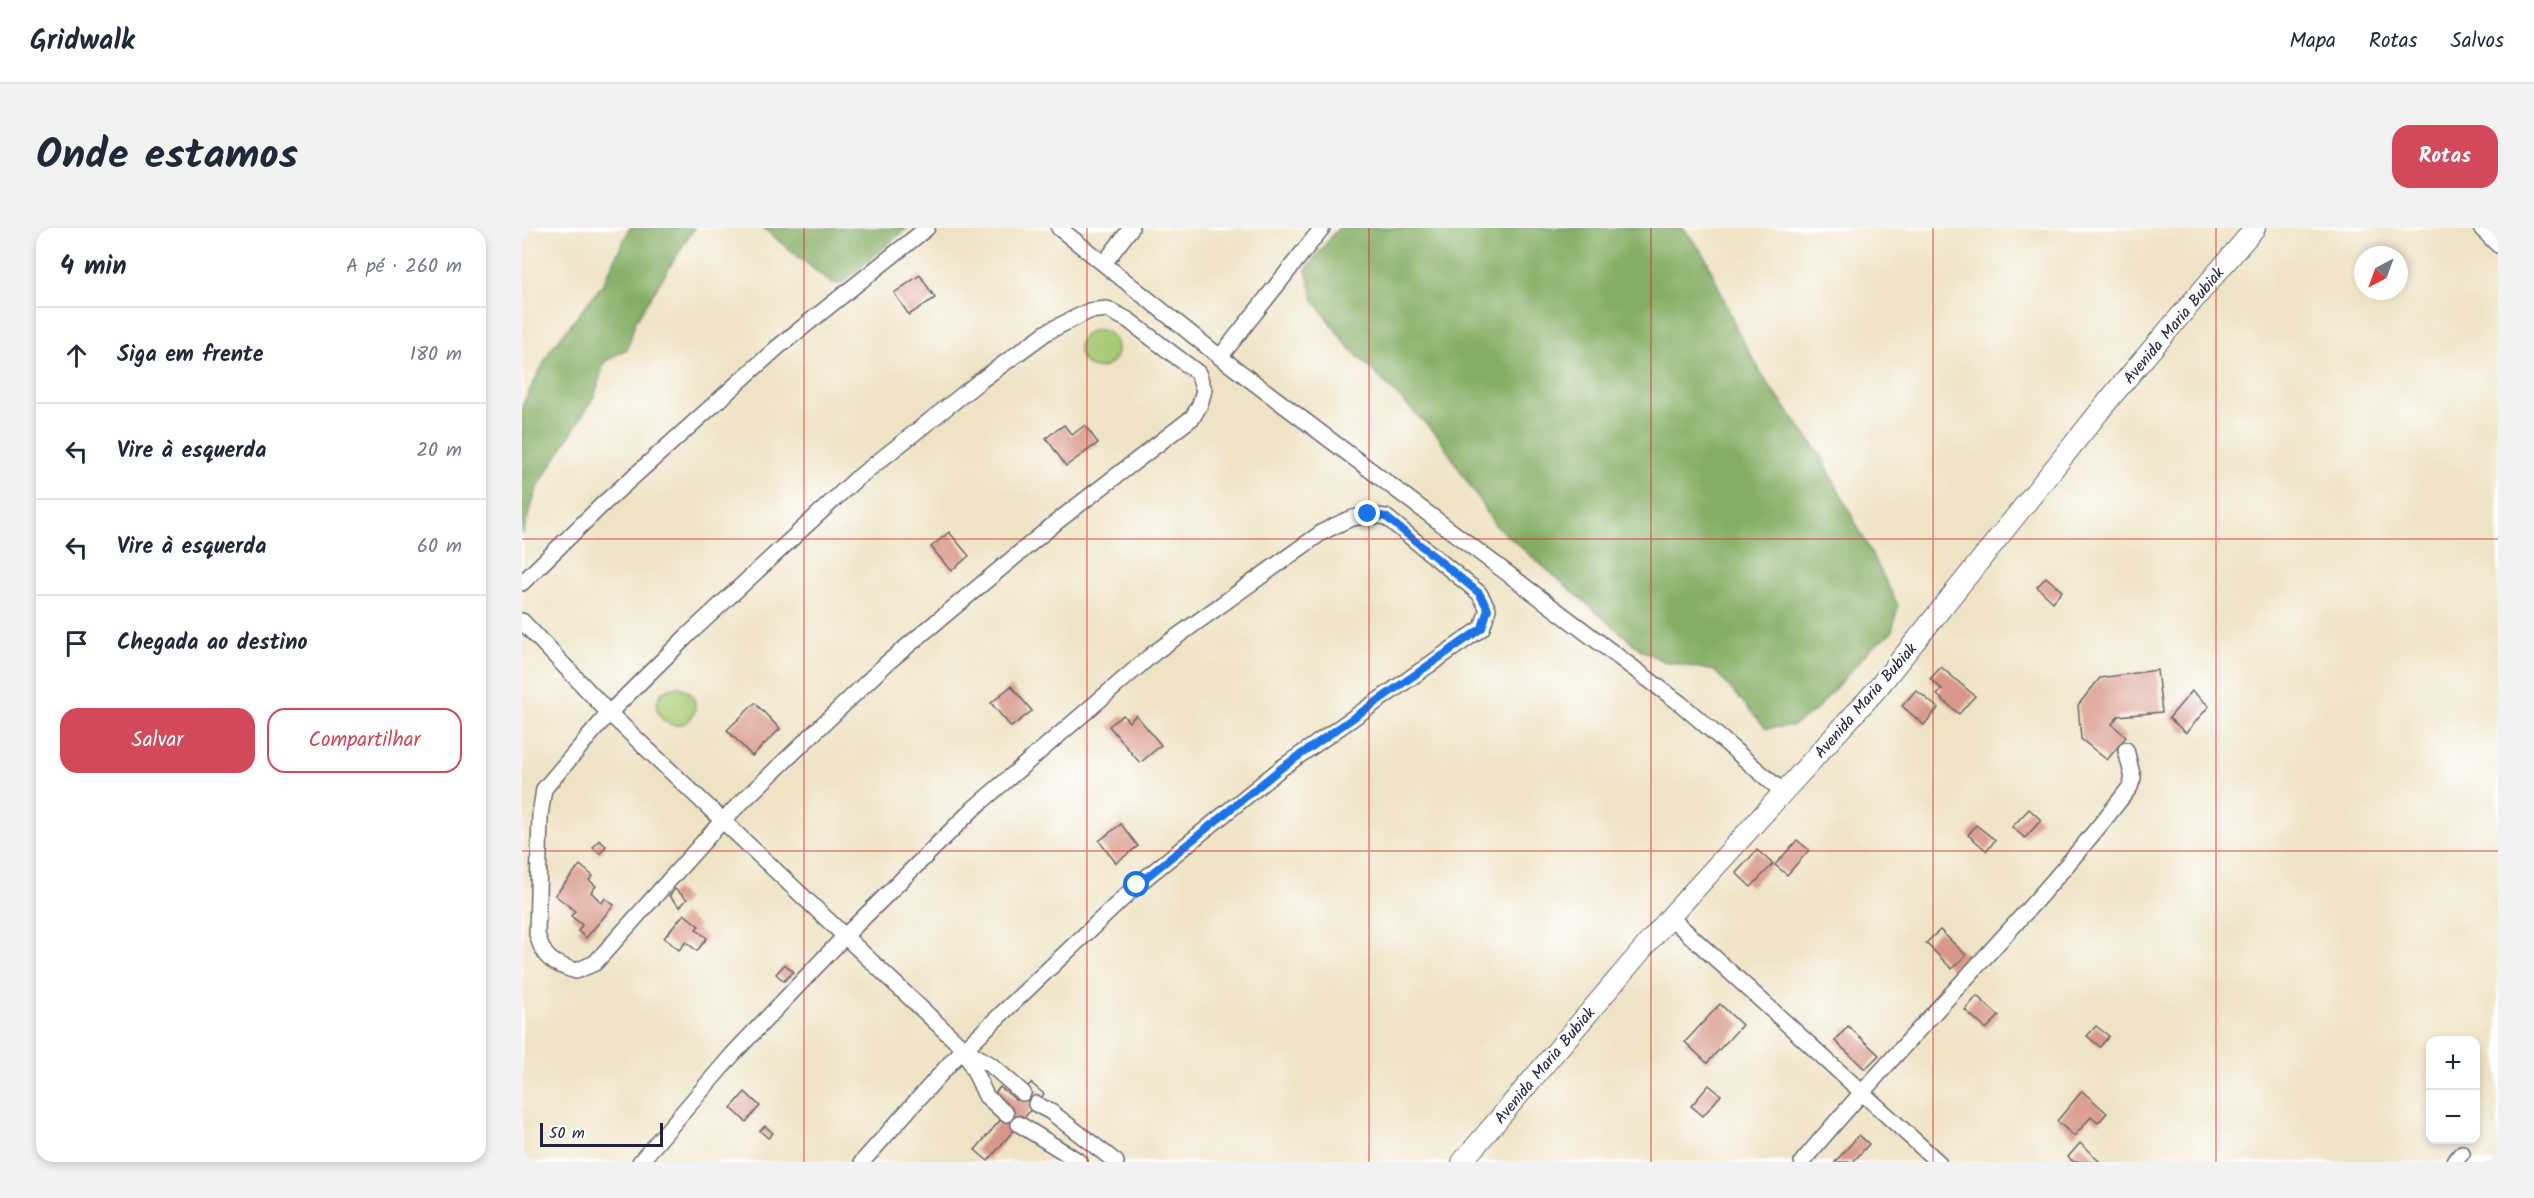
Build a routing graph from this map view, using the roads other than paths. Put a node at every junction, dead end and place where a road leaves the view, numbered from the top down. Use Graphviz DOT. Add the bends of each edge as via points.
graph roads {
  1 [pos="927,228"];
  2 [pos="1059,228"];
  3 [pos="1131,228"];
  4 [pos="1322,228"];
  5 [pos="2255,228"];
  6 [pos="2481,228"];
  7 [pos="2498,245"];
  8 [pos="1105,262"];
  9 [pos="1220,357"];
  10 [pos="522,583"];
  11 [pos="522,621"];
  12 [pos="609,713"];
  13 [pos="2126,750"];
  14 [pos="1784,793"];
  15 [pos="723,820"];
  16 [pos="1670,917"];
  17 [pos="845,936"];
  18 [pos="964,1049"];
  19 [pos="1861,1091"];
  20 [pos="1023,1093"];
  21 [pos="1036,1104"];
  22 [pos="1051,1112"];
  23 [pos="1006,1114"];
  24 [pos="1019,1124"];
  25 [pos="1036,1133"];
  26 [pos="640,1162"];
  27 [pos="862,1162"];
  28 [pos="1080,1162"];
  29 [pos="1116,1162"];
  30 [pos="1462,1162"];
  31 [pos="1802,1162"];
  32 [pos="1938,1162"];
  1 -- 10 [label="street" via="778,347 603,504"];
  2 -- 8 [label="street"];
  3 -- 8 [label="street"];
  4 -- 9 [label="street"];
  5 -- 14 [label="street, Avenida Maria Bubiak" via="2112,396 1878,689"];
  6 -- 7 [label="street"];
  8 -- 9 [label="street"];
  9 -- 14 [label="street" via="1681,704"];
  11 -- 12 [label="street"];
  12 -- 15 [label="street"];
  12 -- 15 [label="street" via="544,789 537,934 542,951 554,964 576,971 595,963"];
  12 -- 15 [label="street" via="855,480 1047,332 1089,311 1107,309 1128,320 1198,373 1204,390 1188,421 1059,520 888,663"];
  13 -- 19 [label="street" via="2133,778 2130,787 2087,843"];
  14 -- 16 [label="street, Avenida Maria Bubiak"];
  15 -- 17 [label="street"];
  16 -- 19 [label="street"];
  16 -- 30 [label="street, Avenida Maria Bubiak"];
  17 -- 18 [label="street"];
  17 -- 18 [label="street" via="973,809 1154,653 1321,533 1347,519 1368,514 1386,517 1479,593 1488,609 1482,628 1280,769 1155,870"];
  17 -- 26 [label="street" via="733,1054"];
  18 -- 20 [label="street" via="991,1065"];
  18 -- 23 [label="street" via="986,1096"];
  18 -- 27 [label="street"];
  19 -- 31 [label="street"];
  19 -- 32 [label="street"];
  21 -- 22 [label="street"];
  22 -- 25 [label="street" via="1040,1122"];
  22 -- 29 [label="street"];
  24 -- 25 [label="street"];
  25 -- 28 [label="street"];
}
